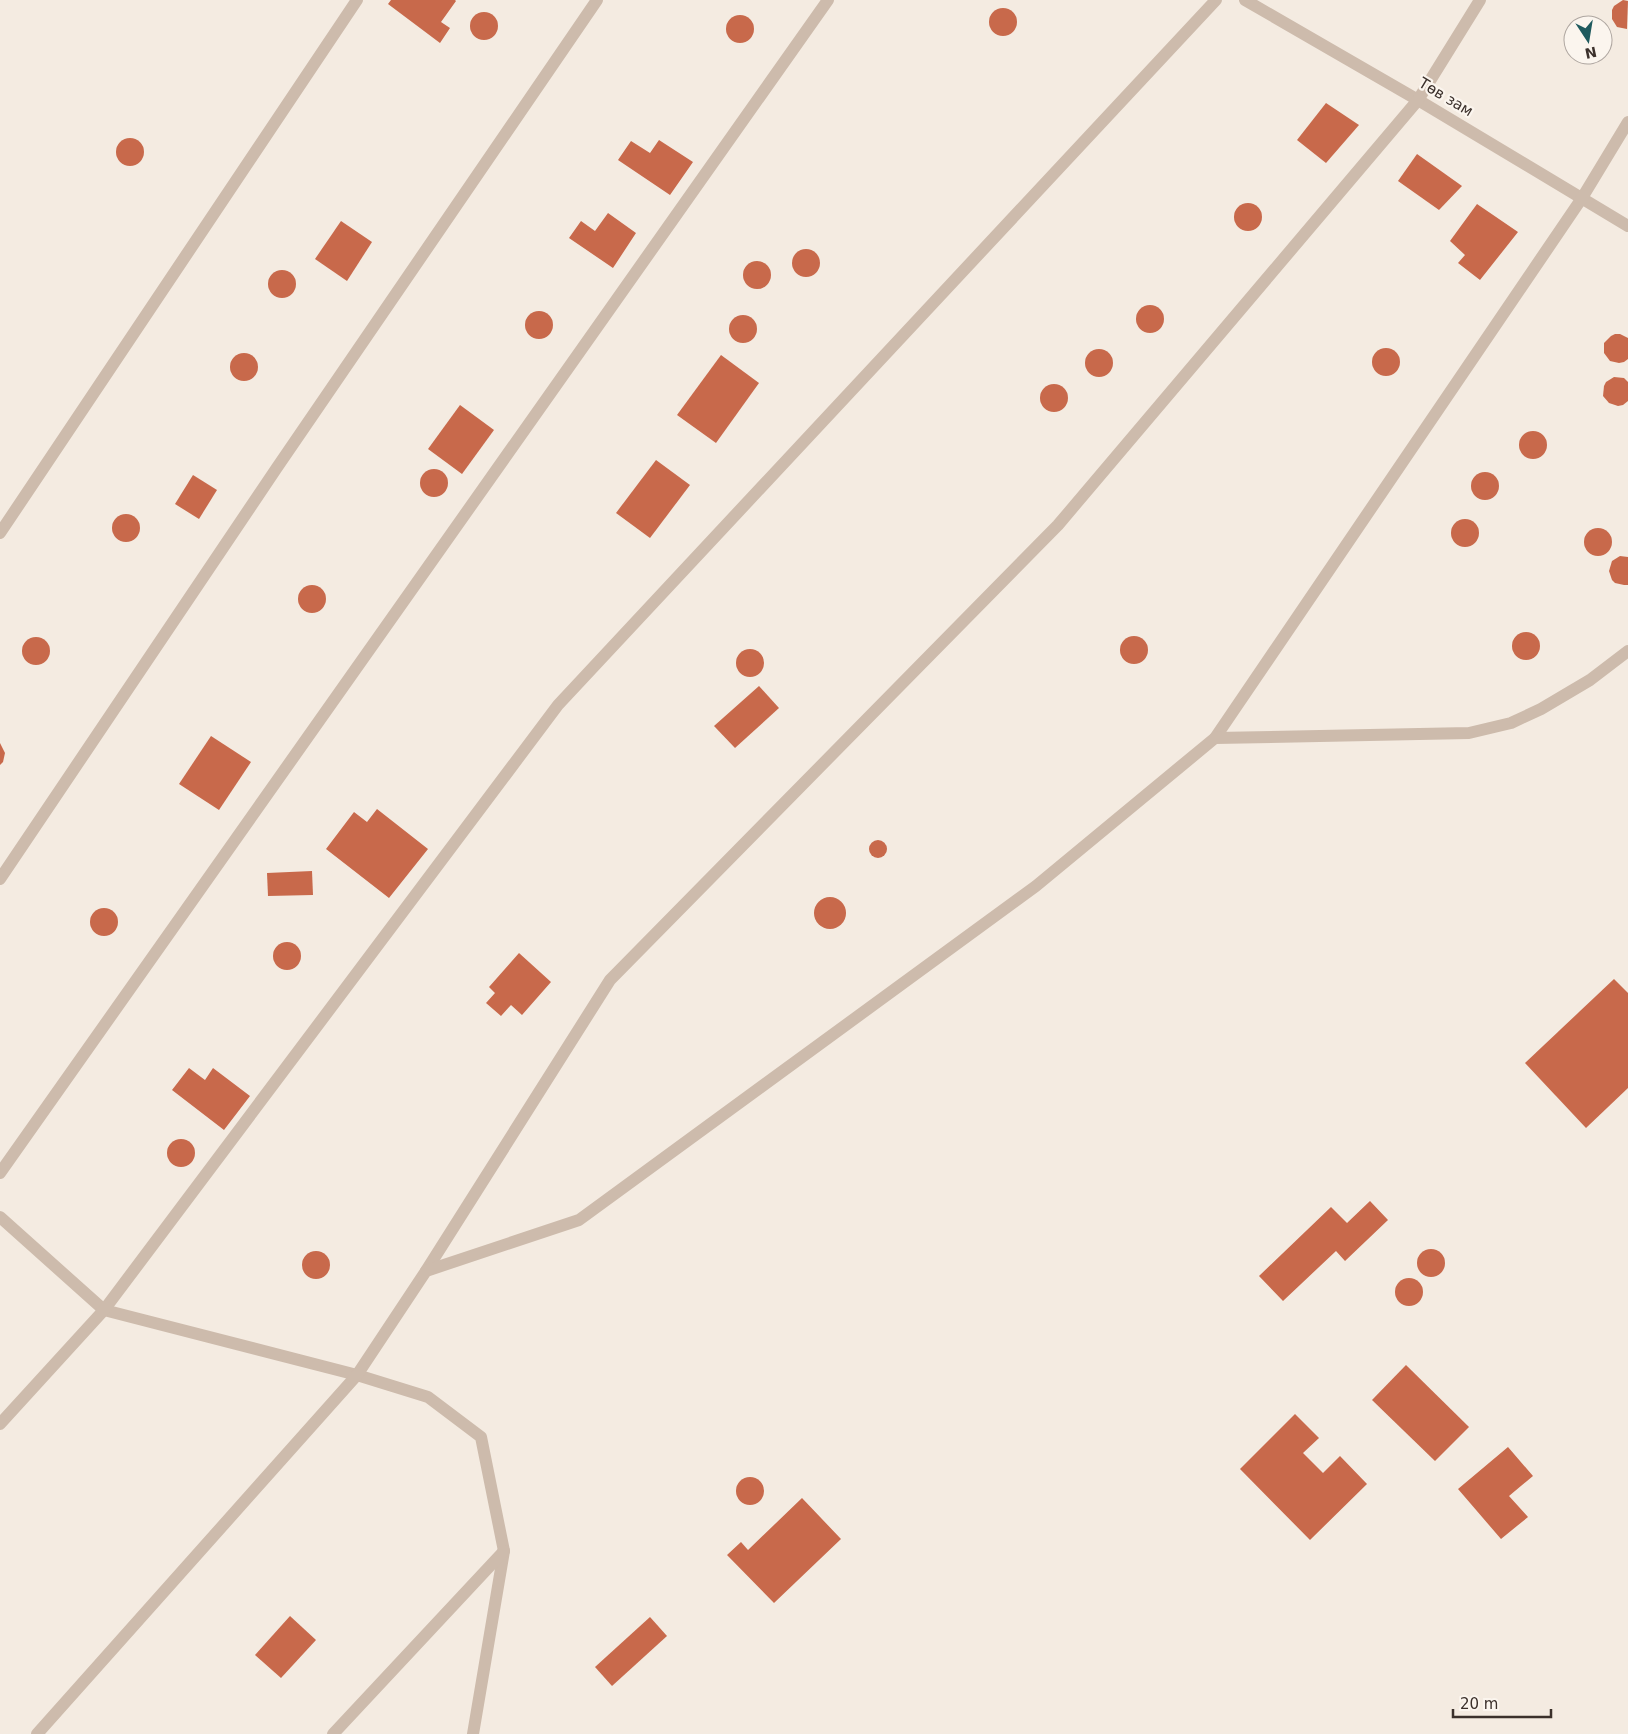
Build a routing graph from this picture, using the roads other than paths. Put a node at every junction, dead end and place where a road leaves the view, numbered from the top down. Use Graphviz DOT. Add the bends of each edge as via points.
graph roads {
  1 [pos="357,0"];
  2 [pos="597,0"];
  3 [pos="828,0"];
  4 [pos="1216,0"];
  5 [pos="1245,0"];
  6 [pos="1480,0"];
  7 [pos="1418,100"];
  8 [pos="1628,122"];
  9 [pos="1582,198"];
  10 [pos="1628,226"];
  11 [pos="0,533"];
  12 [pos="1628,651"];
  13 [pos="1215,738"];
  14 [pos="0,878"];
  15 [pos="0,1173"];
  16 [pos="0,1217"];
  17 [pos="426,1271"];
  18 [pos="104,1310"];
  19 [pos="357,1376"];
  20 [pos="0,1424"];
  21 [pos="504,1551"];
  22 [pos="37,1734"];
  23 [pos="333,1734"];
  24 [pos="473,1734"];
  1 -- 11 [label="street"];
  2 -- 14 [label="street"];
  3 -- 15 [label="street"];
  4 -- 18 [label="street" via="558,705"];
  5 -- 7 [label="street, Төв зам"];
  6 -- 7 [label="street"];
  7 -- 9 [label="street, Төв зам"];
  7 -- 17 [label="street" via="1058,525 610,980"];
  8 -- 9 [label="street"];
  9 -- 10 [label="street, Төв зам"];
  9 -- 13 [label="street"];
  12 -- 13 [label="street" via="1590,680 1541,709 1511,723 1469,733"];
  13 -- 17 [label="street" via="1036,886 579,1220"];
  16 -- 18 [label="street"];
  17 -- 19 [label="street"];
  18 -- 19 [label="street"];
  18 -- 20 [label="street"];
  19 -- 21 [label="street" via="428,1397 481,1437"];
  19 -- 22 [label="street"];
  21 -- 23 [label="street"];
  21 -- 24 [label="street"];
}
